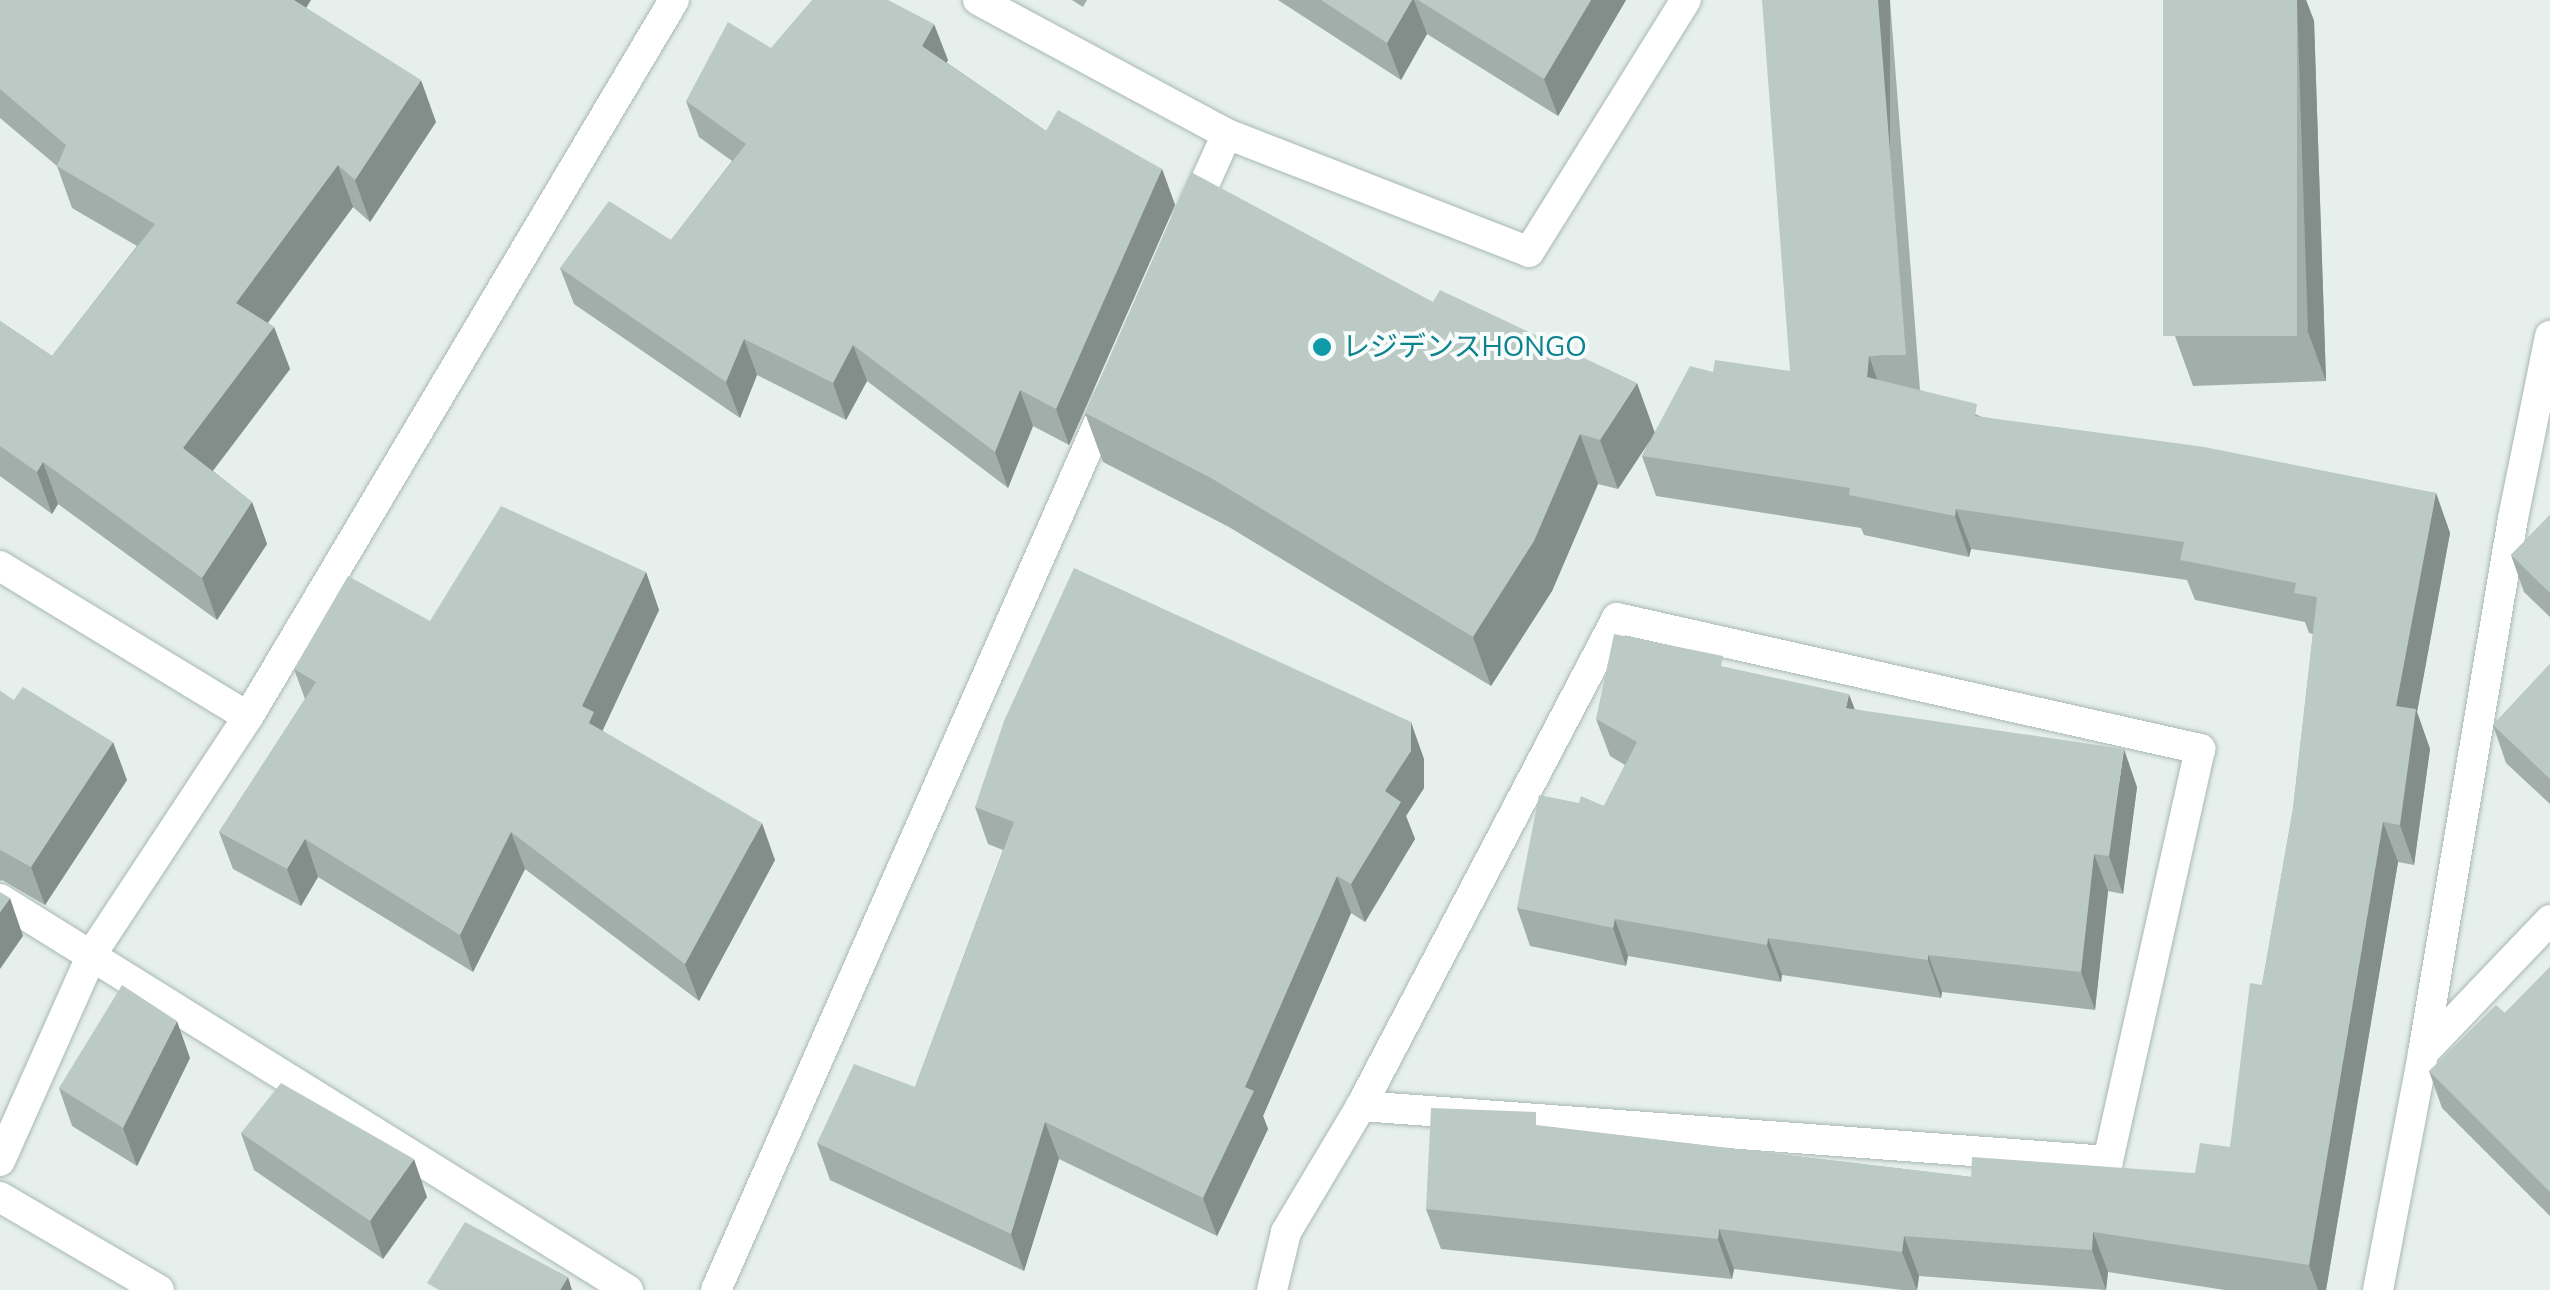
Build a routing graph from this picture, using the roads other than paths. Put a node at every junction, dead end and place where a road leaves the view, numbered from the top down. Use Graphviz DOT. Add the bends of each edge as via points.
graph roads {
  1 [pos="674,0"];
  2 [pos="978,0"];
  3 [pos="1686,0"];
  4 [pos="1227,134"];
  5 [pos="1179,242"];
  6 [pos="2550,336"];
  7 [pos="1123,369"];
  8 [pos="0,566"];
  9 [pos="248,717"];
  10 [pos="0,899"];
  11 [pos="2550,920"];
  12 [pos="94,952"];
  13 [pos="2423,1053"];
  14 [pos="1361,1106"];
  15 [pos="0,1161"];
  16 [pos="0,1197"];
  17 [pos="159,1290"];
  18 [pos="628,1290"];
  19 [pos="716,1290"];
  20 [pos="1272,1290"];
  21 [pos="2378,1290"];
  1 -- 9 [label="street"];
  2 -- 4 [label="street"];
  3 -- 4 [label="street" via="1529,252"];
  4 -- 5 [label="street"];
  6 -- 13 [label="street" via="2512,518"];
  7 -- 19 [label="street"];
  8 -- 9 [label="street"];
  9 -- 12 [label="street"];
  10 -- 12 [label="street"];
  11 -- 13 [label="street"];
  12 -- 15 [label="street"];
  12 -- 18 [label="street"];
  13 -- 21 [label="street"];
  14 -- 14 [label="street" via="1617,618 2200,749 2108,1160"];
  14 -- 20 [label="street" via="1286,1232"];
  16 -- 17 [label="street"];
}
